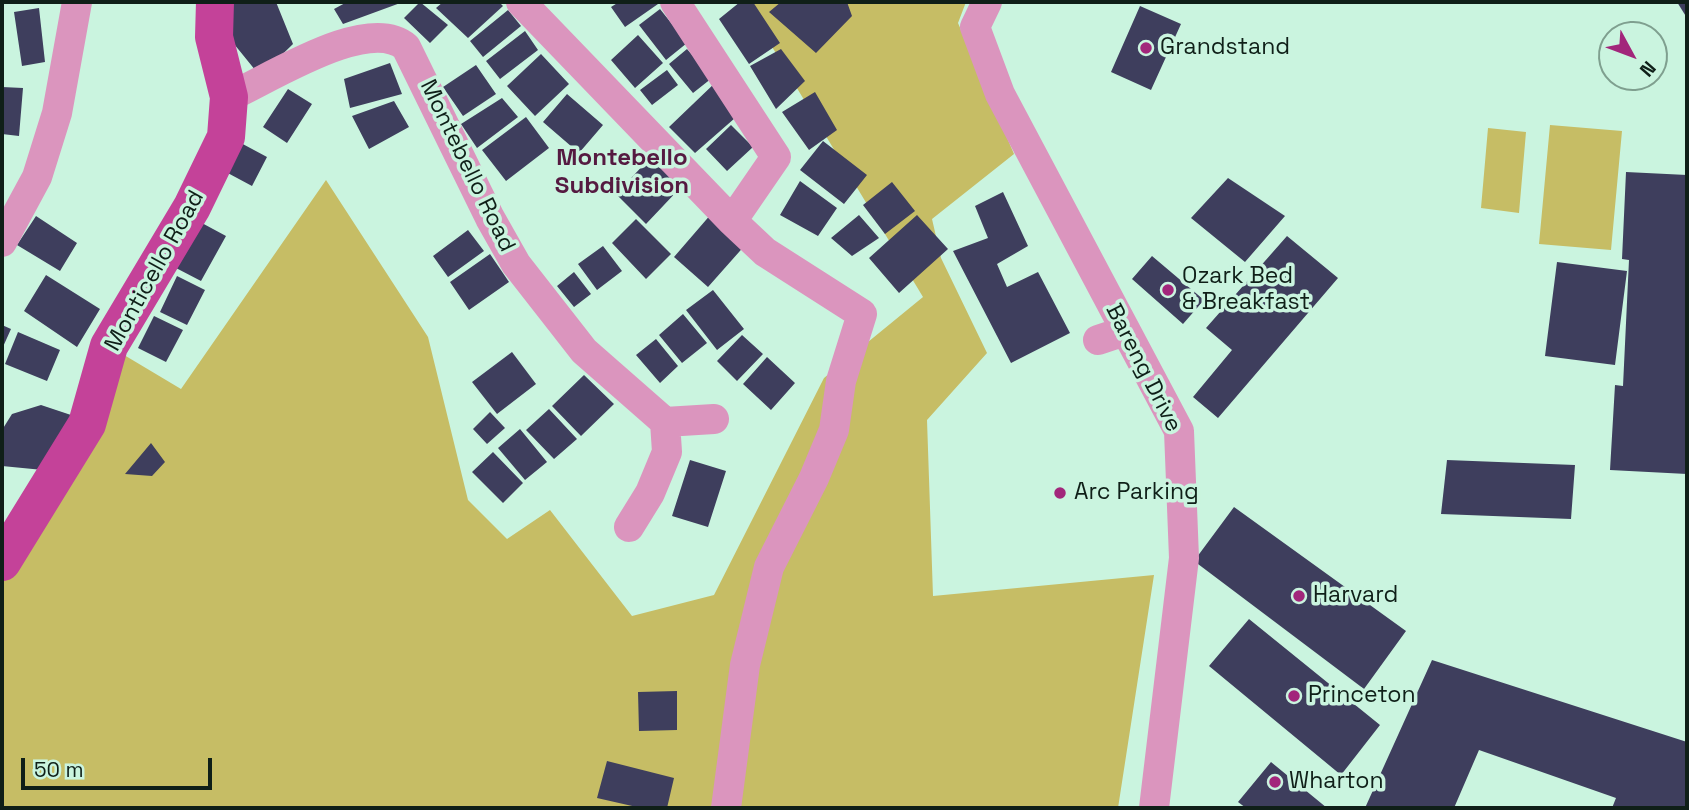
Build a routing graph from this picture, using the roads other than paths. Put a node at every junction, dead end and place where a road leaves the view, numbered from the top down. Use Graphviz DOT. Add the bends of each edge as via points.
graph roads {
  1 [pos="77,2"];
  2 [pos="215,2"];
  3 [pos="521,2"];
  4 [pos="675,2"];
  5 [pos="987,2"];
  6 [pos="229,97"];
  7 [pos="12,206"];
  8 [pos="732,221"];
  9 [pos="2,242"];
  10 [pos="714,419"];
  11 [pos="665,422"];
  12 [pos="629,527"];
  13 [pos="2,562"];
  14 [pos="726,808"];
  15 [pos="1154,808"];
  1 -- 7 [label="street" via="57,114 37,177"];
  2 -- 6 [label="main road, Monticello Road" via="214,37"];
  3 -- 8 [label="street"];
  4 -- 8 [label="street" via="776,157"];
  5 -- 15 [label="street, Bareng Drive" via="975,27 1000,94 1111,335 1179,431 1184,558"];
  6 -- 11 [label="street, Montebello Road" via="362,38 399,40 412,54 516,264 584,351"];
  6 -- 13 [label="main road, Monticello Road" via="226,137 192,207 108,346 86,424"];
  7 -- 9 [label="street"];
  8 -- 14 [label="street" via="765,252 862,314 841,381 834,430 769,567 745,665"];
  10 -- 11 [label="street"];
  11 -- 12 [label="street" via="667,452"];
}
